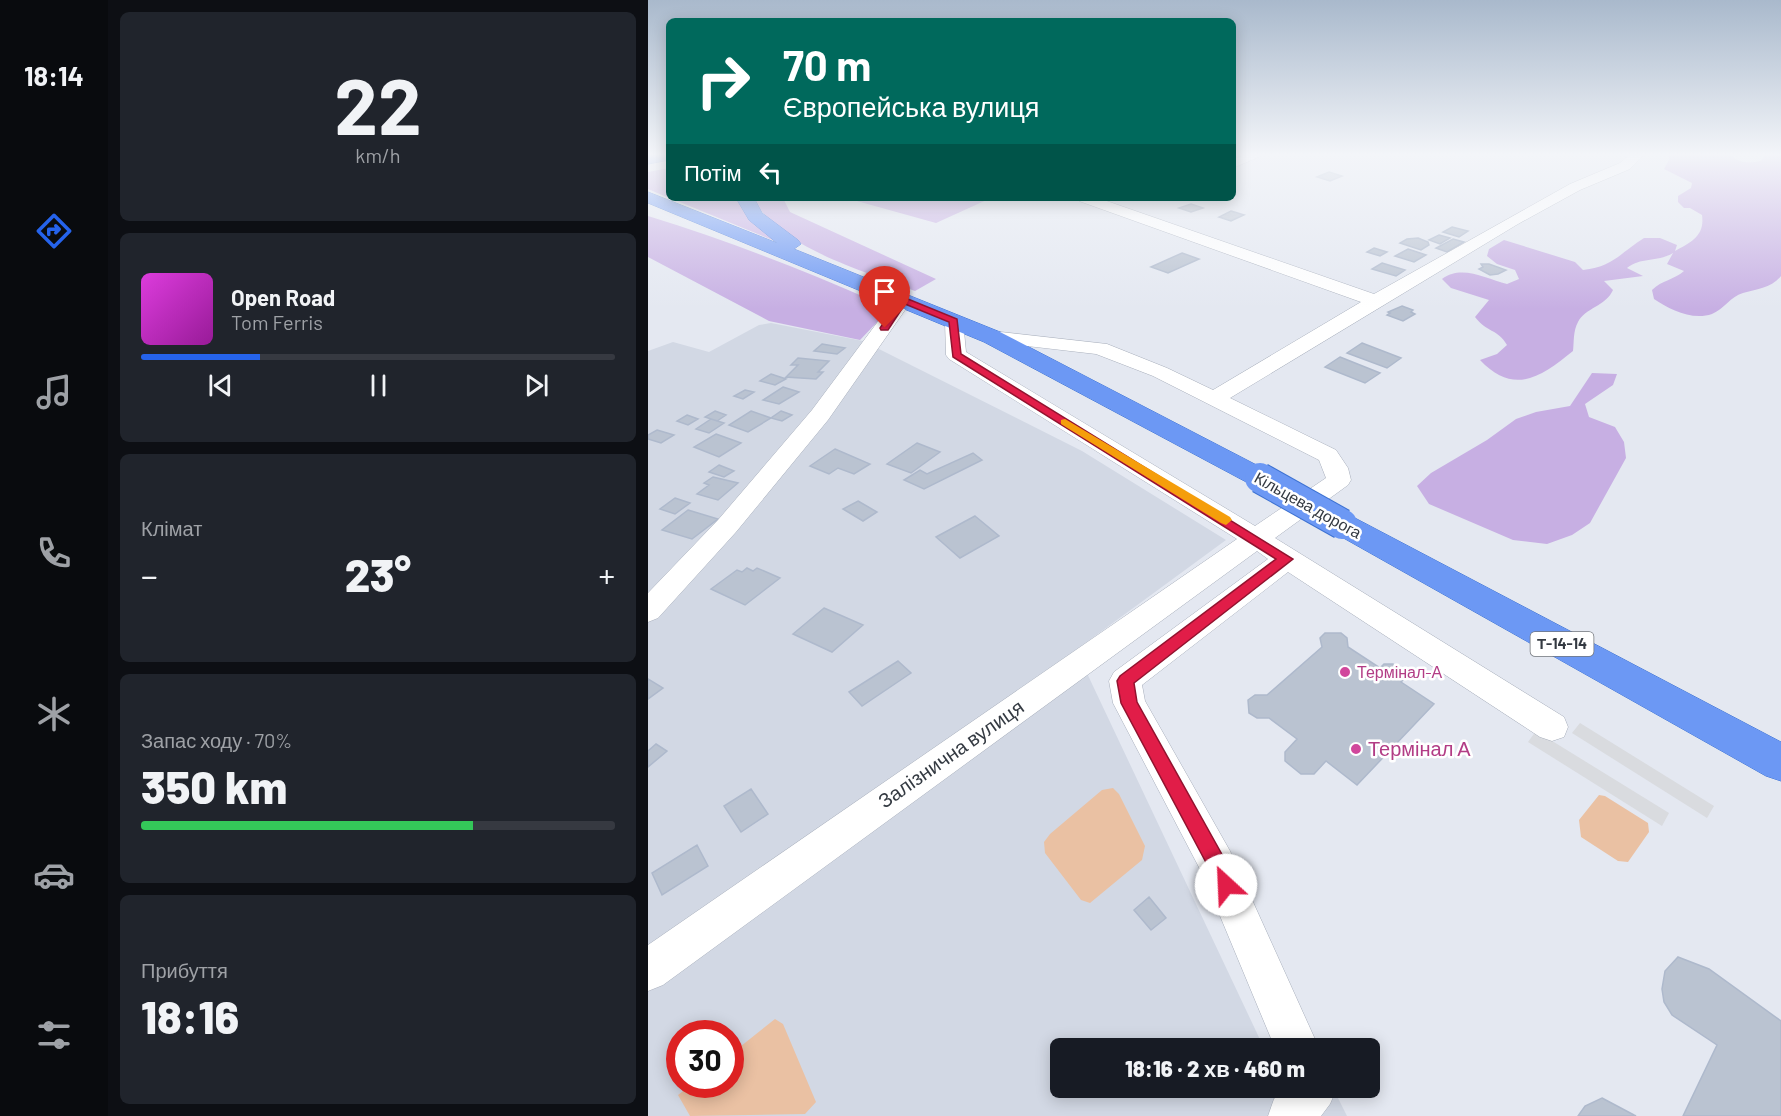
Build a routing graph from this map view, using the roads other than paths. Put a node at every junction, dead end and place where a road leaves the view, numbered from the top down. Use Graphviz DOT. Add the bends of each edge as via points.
graph roads {
  1 [pos="668,205"];
  2 [pos="749,205"];
  3 [pos="1107,205"];
  4 [pos="1124,205"];
  5 [pos="1543,205"];
  6 [pos="1116,208"];
  7 [pos="648,212"];
  8 [pos="746,237"];
  9 [pos="825,268"];
  10 [pos="903,300"];
  11 [pos="1376,301"];
  12 [pos="954,321"];
  13 [pos="992,337"];
  14 [pos="1213,399"];
  15 [pos="1254,538"];
  16 [pos="1286,559"];
  17 [pos="648,611"];
  18 [pos="1552,727"];
  19 [pos="1781,763"];
  20 [pos="648,970"];
  21 [pos="1293,1038"];
  22 [pos="1306,1098"];
  23 [pos="1315,1098"];
  24 [pos="1291,1116"];
  25 [pos="1318,1116"];
  1 -- 8 [label="highway, Т-14-14"];
  2 -- 9 [label="highway, Т-14-14" via="767,227"];
  3 -- 6 [label="street"];
  4 -- 6 [label="street"];
  5 -- 11 [label="street"];
  6 -- 11 [label="street"];
  7 -- 8 [label="highway, Т-14-14"];
  8 -- 9 [label="highway, Т-14-14"];
  9 -- 10 [label="highway, Кільцева дорога / Т-14-14"];
  10 -- 12 [label="highway, Кільцева дорога / Т-14-14"];
  10 -- 17 [label="street" via="820,415 728,526"];
  11 -- 14 [label="street"];
  12 -- 13 [label="highway, Кільцева дорога / Т-14-14"];
  12 -- 15 [label="street" via="956,355"];
  13 -- 14 [label="street" via="1100,348"];
  13 -- 19 [label="highway, Кільцева дорога / Т-14-14, bridge" via="1260,478"];
  14 -- 15 [label="street, Залізнична вулиця" via="1328,455 1336,468 1339,480"];
  15 -- 16 [label="street"];
  15 -- 20 [label="street, Залізнична вулиця"];
  16 -- 18 [label="street"];
  16 -- 21 [label="street" via="1125,681 1129,703 1217,864"];
  22 -- 24 [label="street"];
  23 -- 25 [label="street"];
}
